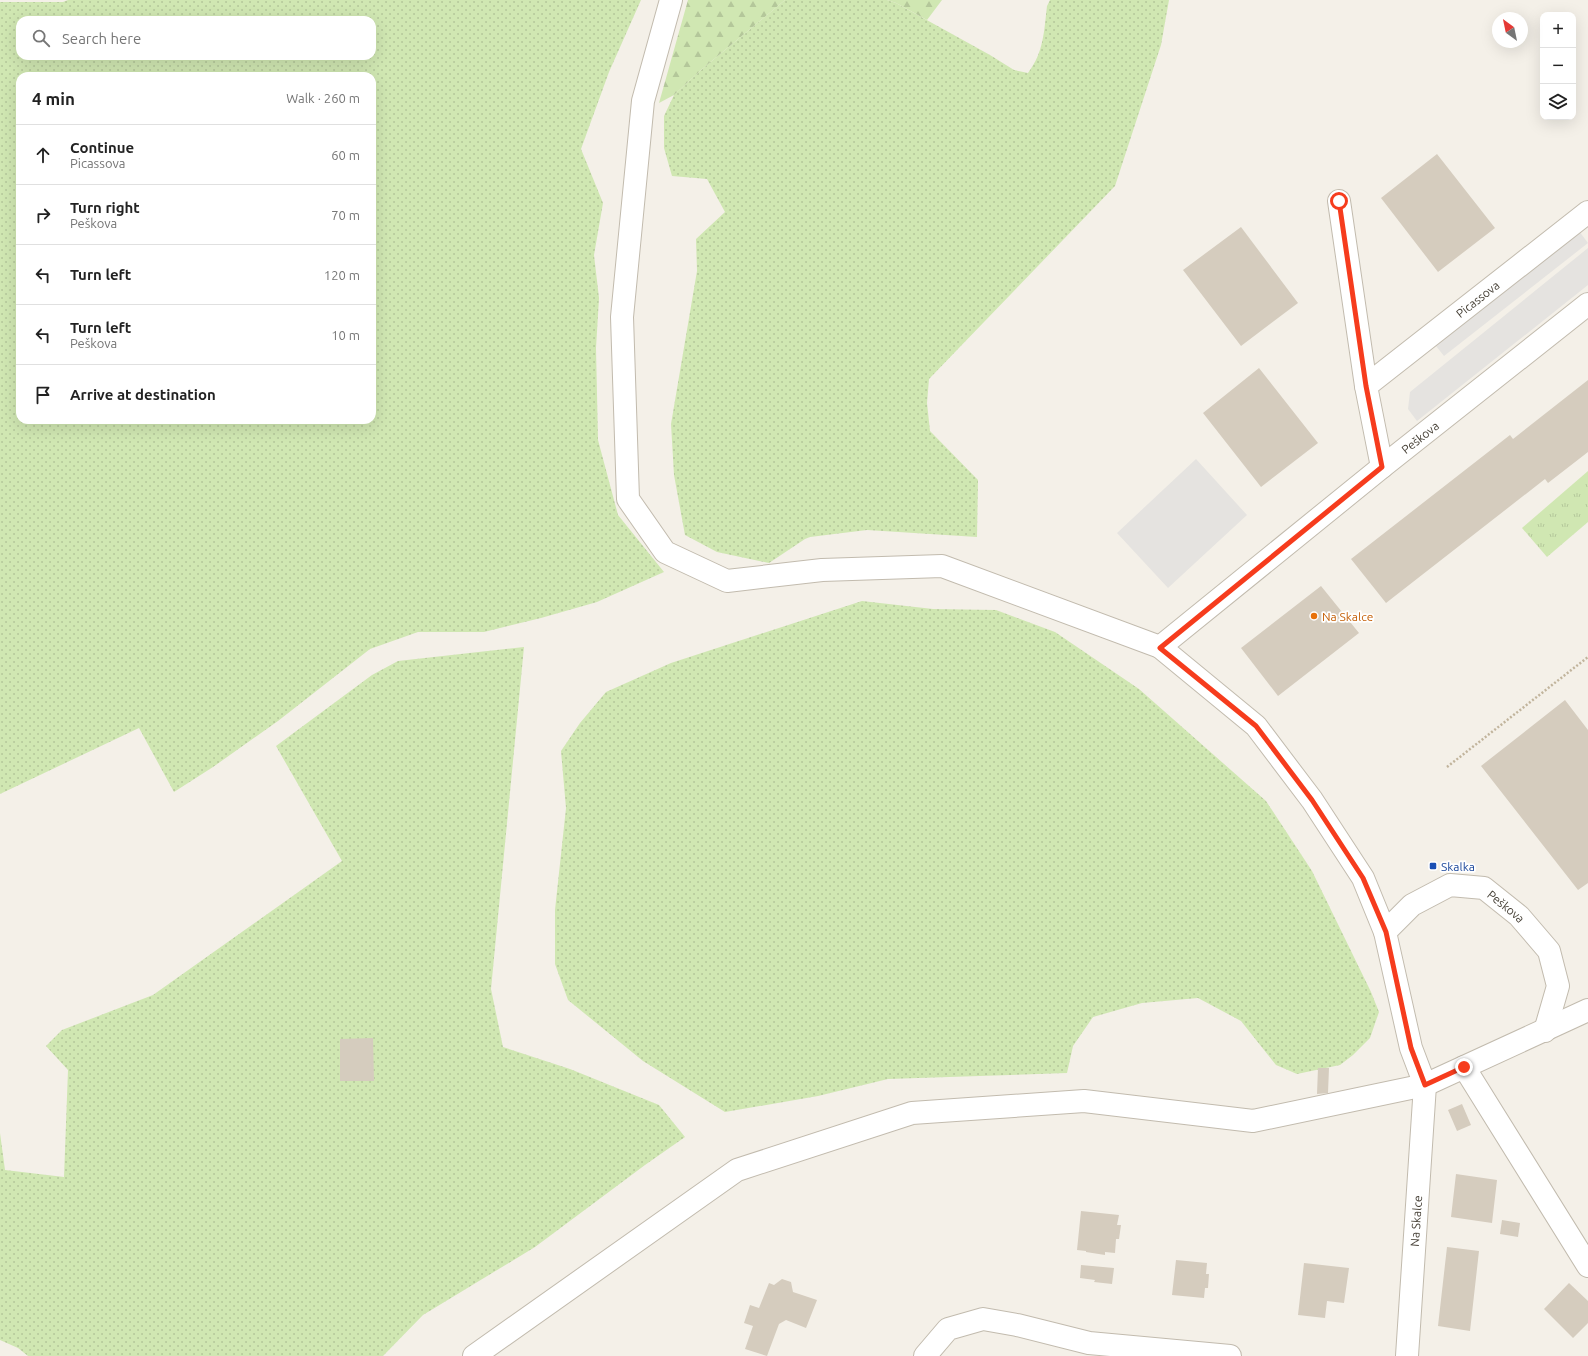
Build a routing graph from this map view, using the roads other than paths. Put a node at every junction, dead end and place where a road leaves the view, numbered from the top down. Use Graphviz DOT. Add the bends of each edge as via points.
graph roads {
  1 [pos="671,0"];
  2 [pos="1339,201"];
  3 [pos="1588,212"];
  4 [pos="1588,304"];
  5 [pos="1366,386"];
  6 [pos="1382,467"];
  7 [pos="1160,648"];
  8 [pos="1386,932"];
  9 [pos="1588,1010"];
  10 [pos="1545,1031"];
  11 [pos="1464,1067"];
  12 [pos="1425,1085"];
  13 [pos="1588,1266"];
  14 [pos="1082,1349"];
  15 [pos="474,1356"];
  16 [pos="925,1356"];
  17 [pos="1230,1356"];
  18 [pos="1407,1356"];
  1 -- 7 [label="street" via="643,101 622,317 628,499 665,552 727,581 822,570 942,566"];
  2 -- 5 [label="street"];
  3 -- 5 [label="street, Picassova"];
  4 -- 6 [label="street, Peškova"];
  5 -- 6 [label="street"];
  6 -- 7 [label="street, Peškova"];
  7 -- 8 [label="street" via="1256,726 1312,800 1363,878"];
  8 -- 10 [label="street, Peškova" via="1412,905 1450,885 1484,888 1519,916 1549,951 1558,986"];
  8 -- 12 [label="street" via="1411,1048"];
  9 -- 10 [label="street"];
  10 -- 11 [label="street"];
  11 -- 12 [label="street"];
  11 -- 13 [label="street"];
  12 -- 15 [label="street" via="1253,1122 1084,1101 912,1113 738,1170"];
  12 -- 18 [label="street, Na Skalce"];
  14 -- 16 [label="street" via="1017,1325 982,1318 948,1329"];
  14 -- 17 [label="street"];
}
